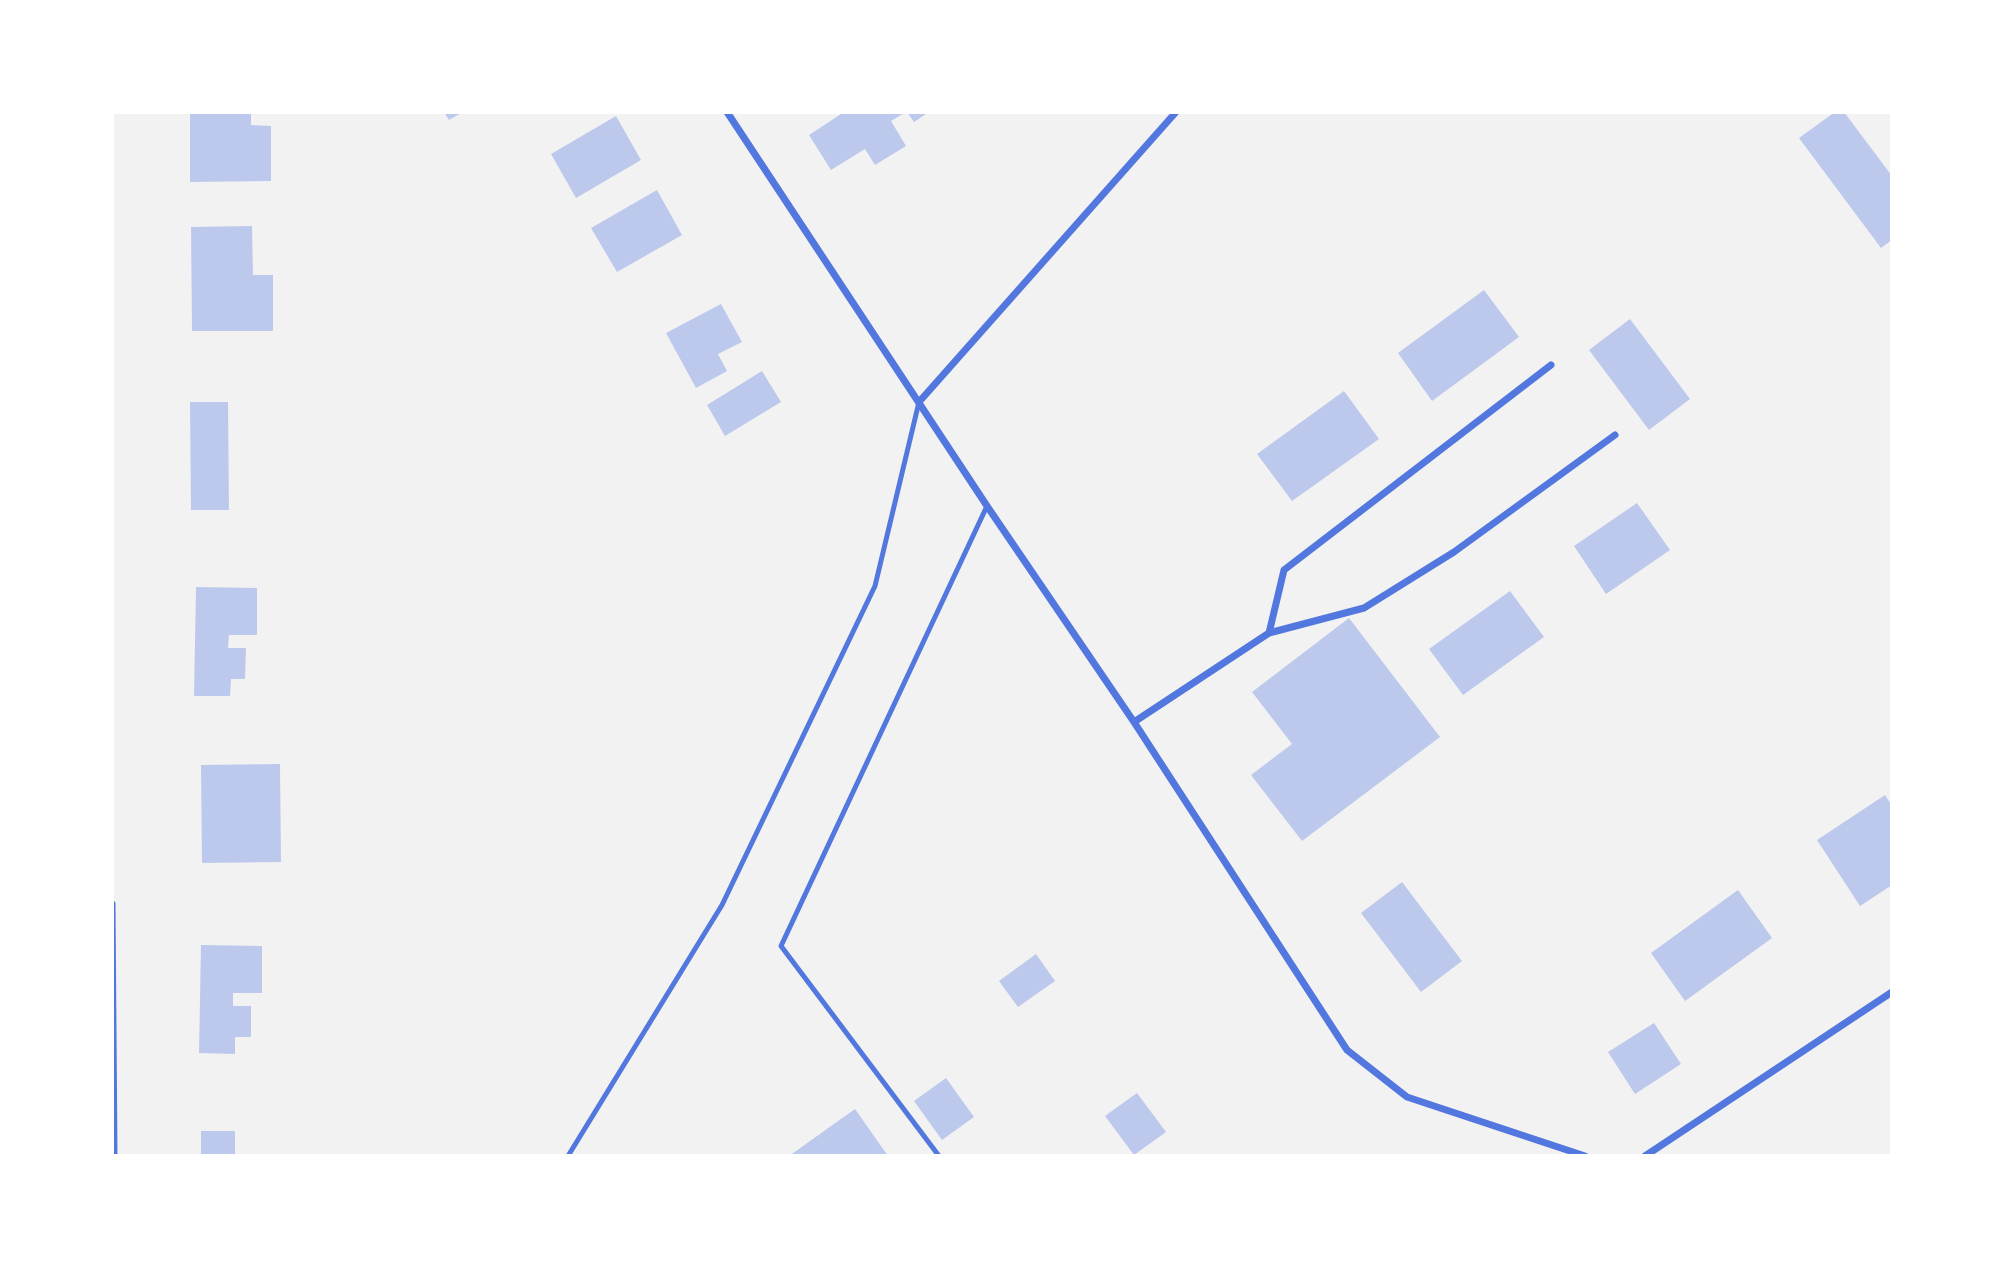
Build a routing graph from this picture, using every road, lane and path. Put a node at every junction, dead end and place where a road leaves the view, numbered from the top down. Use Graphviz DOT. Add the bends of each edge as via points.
graph roads {
  1 [pos="727,112"];
  2 [pos="1176,112"];
  3 [pos="1551,365"];
  4 [pos="919,402"];
  5 [pos="1615,435"];
  6 [pos="987,506"];
  7 [pos="1269,634"];
  8 [pos="1134,722"];
  9 [pos="112,904"];
  10 [pos="1892,992"];
  11 [pos="113,1118"];
  12 [pos="114,1156"];
  13 [pos="568,1156"];
  14 [pos="939,1156"];
  15 [pos="1585,1156"];
  16 [pos="1645,1156"];
  1 -- 4 [label="street"];
  2 -- 4 [label="street"];
  3 -- 7 [label="street" via="1284,570"];
  4 -- 6 [label="street"];
  4 -- 13 [label="lane" via="875,586 722,905"];
  5 -- 7 [label="street" via="1454,552 1364,608"];
  6 -- 8 [label="street"];
  6 -- 14 [label="lane" via="781,946"];
  7 -- 8 [label="street"];
  8 -- 15 [label="street" via="1347,1051 1407,1097"];
  9 -- 11 [label="street"];
  10 -- 16 [label="street"];
  11 -- 12 [label="street"];
}
